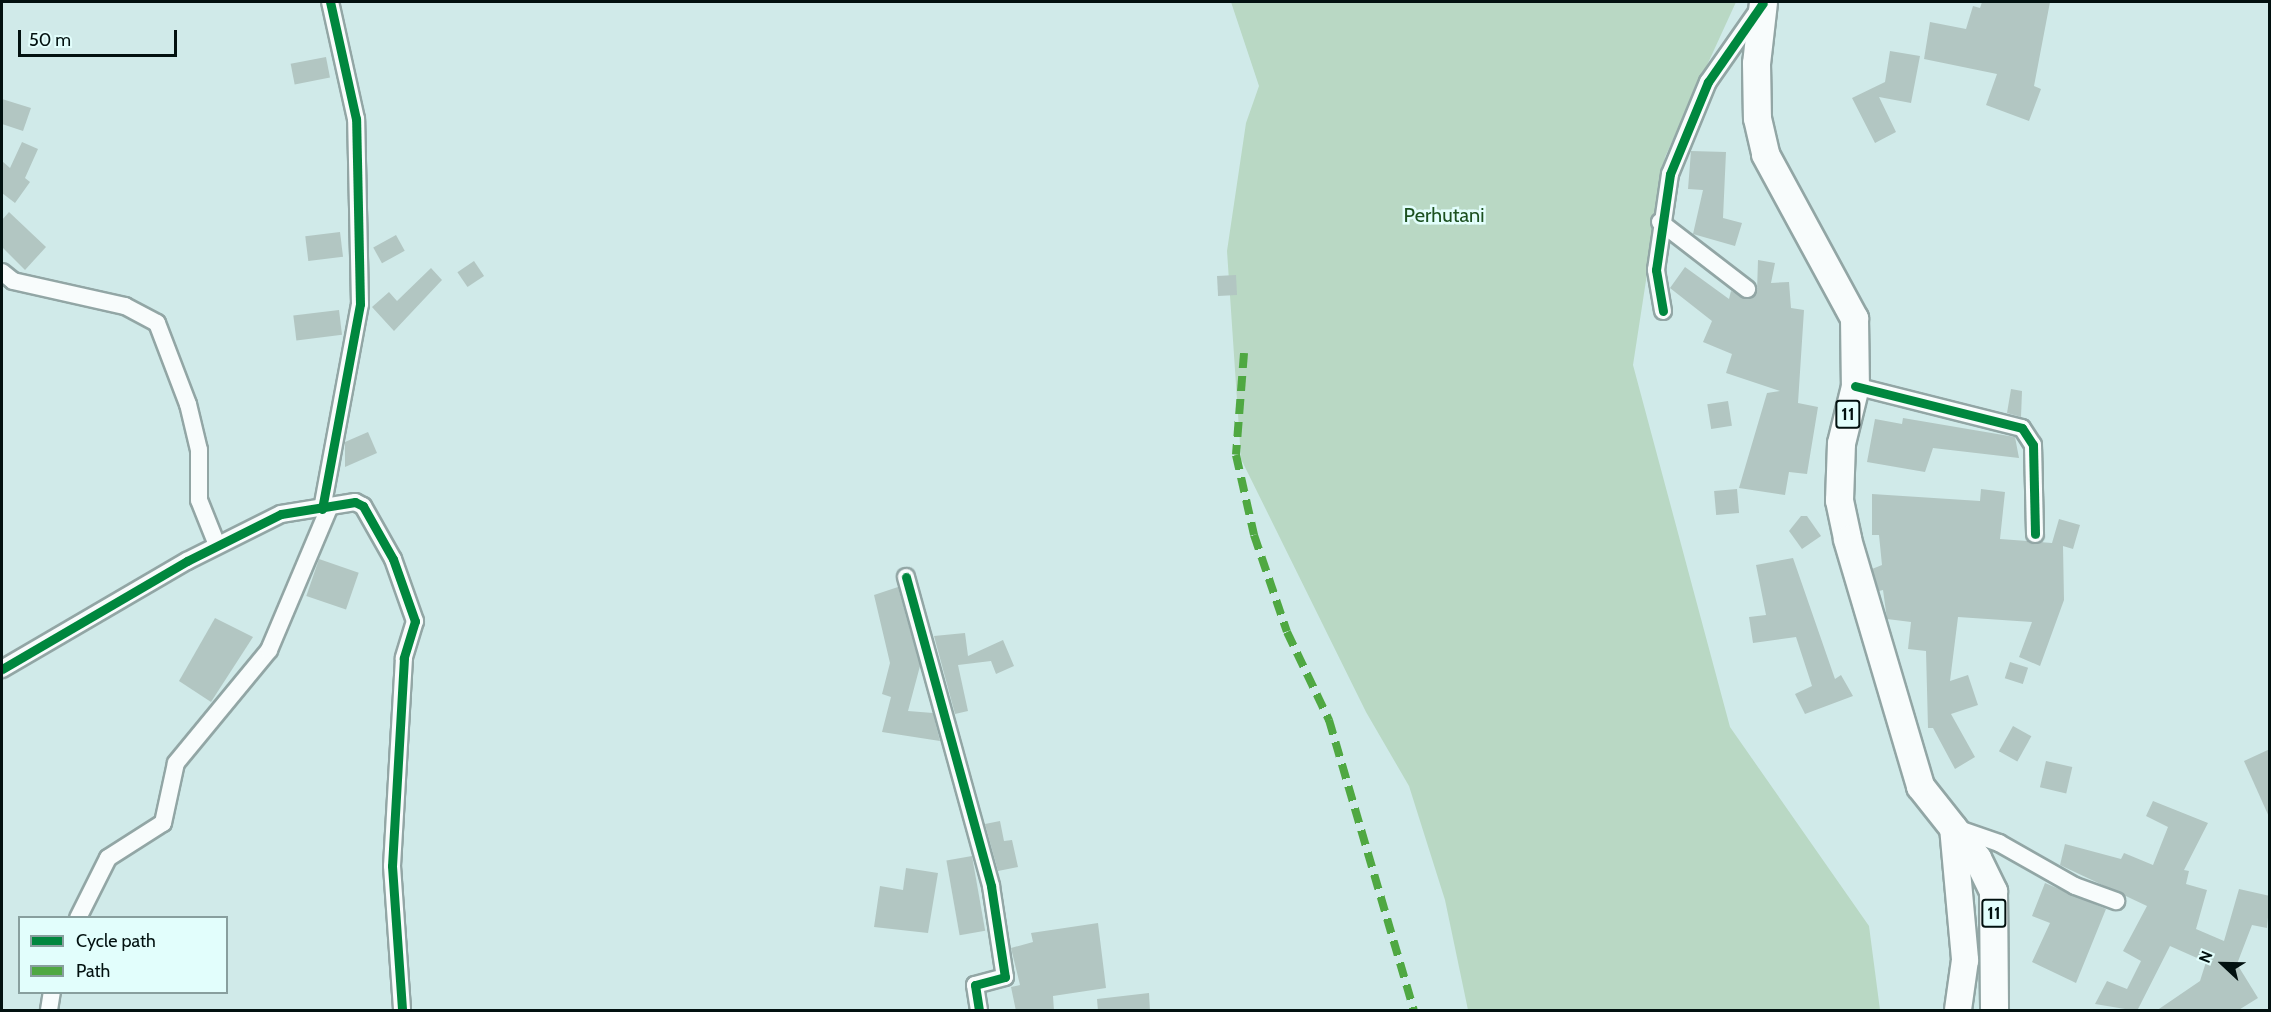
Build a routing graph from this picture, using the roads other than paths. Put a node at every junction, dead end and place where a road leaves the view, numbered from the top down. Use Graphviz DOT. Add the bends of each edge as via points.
graph roads {
  1 [pos="330,2"];
  2 [pos="1763,2"];
  3 [pos="1660,222"];
  4 [pos="2,272"];
  5 [pos="1747,289"];
  6 [pos="1663,311"];
  7 [pos="1855,386"];
  8 [pos="325,508"];
  9 [pos="2035,534"];
  10 [pos="218,545"];
  11 [pos="906,577"];
  12 [pos="2,669"];
  13 [pos="1953,827"];
  14 [pos="2116,901"];
  15 [pos="79,916"];
  16 [pos="52,994"];
  17 [pos="49,1011"];
  18 [pos="402,1011"];
  19 [pos="979,1011"];
  20 [pos="1958,1011"];
  21 [pos="1994,1011"];
  1 -- 8 [label="street" via="356,119 360,304"];
  2 -- 3 [label="street" via="1708,82 1670,174"];
  2 -- 7 [label="highway, 11" via="1756,63 1757,118 1765,154 1854,318"];
  3 -- 5 [label="street"];
  3 -- 6 [label="street" via="1656,270"];
  4 -- 10 [label="street" via="13,281 125,306 157,323 188,404 199,450 199,500"];
  7 -- 9 [label="street" via="2022,428 2033,445"];
  7 -- 13 [label="highway, 11" via="1841,442 1839,500 1847,539 1920,786"];
  8 -- 10 [label="street" via="281,514"];
  8 -- 15 [label="street" via="265,657 176,763 163,823 108,858"];
  8 -- 18 [label="street" via="355,502 368,511 412,604 414,629 404,658 392,866"];
  10 -- 12 [label="street"];
  11 -- 19 [label="street" via="991,886 1005,977 975,985"];
  13 -- 14 [label="street" via="1999,843 2075,886"];
  13 -- 20 [label="main road" via="1965,950"];
  13 -- 21 [label="highway, 11" via="1977,858 1993,891"];
  16 -- 17 [label="street"];
}
